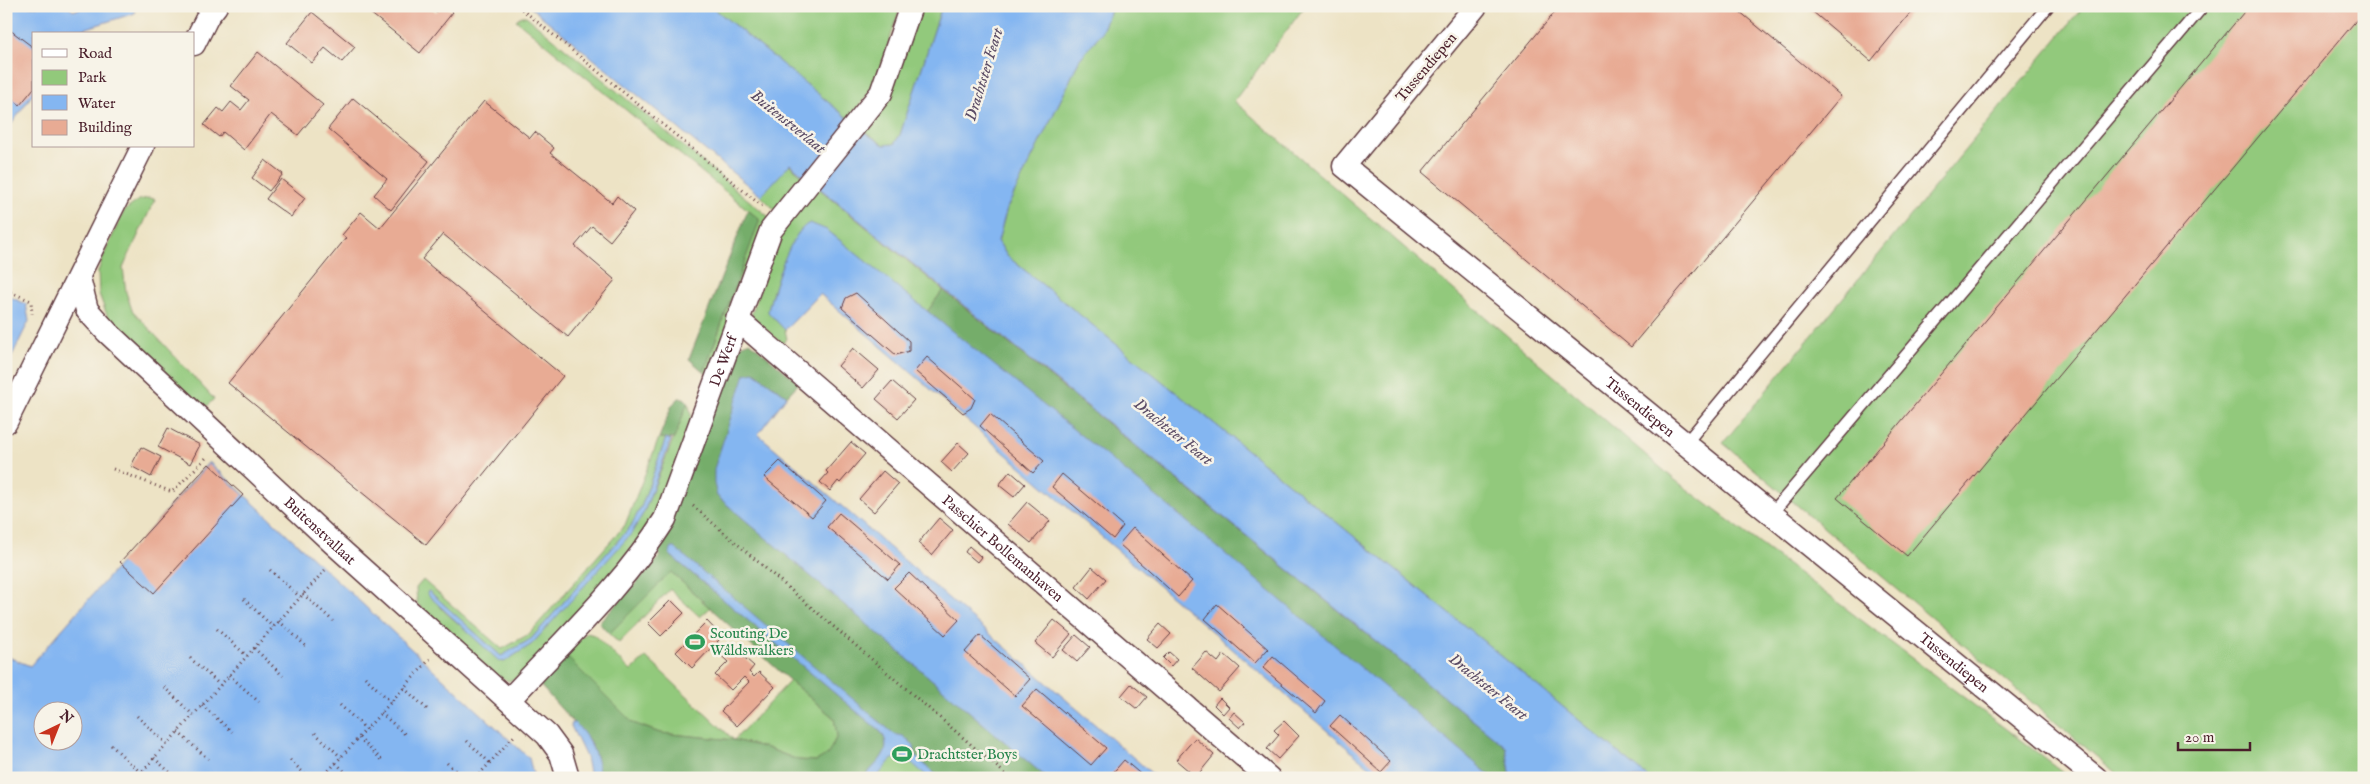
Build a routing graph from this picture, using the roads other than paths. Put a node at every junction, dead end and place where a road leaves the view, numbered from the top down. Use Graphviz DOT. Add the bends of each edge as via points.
graph roads {
  1 [pos="216,6"];
  2 [pos="911,6"];
  3 [pos="1476,6"];
  4 [pos="2048,6"];
  5 [pos="2203,6"];
  6 [pos="195,42"];
  7 [pos="142,148"];
  8 [pos="79,278"];
  9 [pos="737,319"];
  10 [pos="6,422"];
  11 [pos="1686,443"];
  12 [pos="1772,513"];
  13 [pos="509,700"];
  14 [pos="568,778"];
  15 [pos="1269,778"];
  16 [pos="2096,778"];
  1 -- 6 [label="street"];
  2 -- 9 [label="street, De Werf" via="881,93 771,230"];
  3 -- 11 [label="street, Tussendiepen" via="1344,166"];
  4 -- 11 [label="lane"];
  5 -- 12 [label="lane"];
  7 -- 8 [label="street"];
  8 -- 10 [label="street"];
  8 -- 13 [label="street, Buitenstvallaat" via="87,310 107,332 333,543"];
  9 -- 13 [label="street, De Werf" via="665,519 650,544"];
  9 -- 15 [label="street, Passchier Bollemanhaven"];
  11 -- 12 [label="street, Tussendiepen"];
  12 -- 16 [label="street, Tussendiepen"];
  13 -- 14 [label="street, Buitenstvallaat" via="547,735 568,772"];
}
